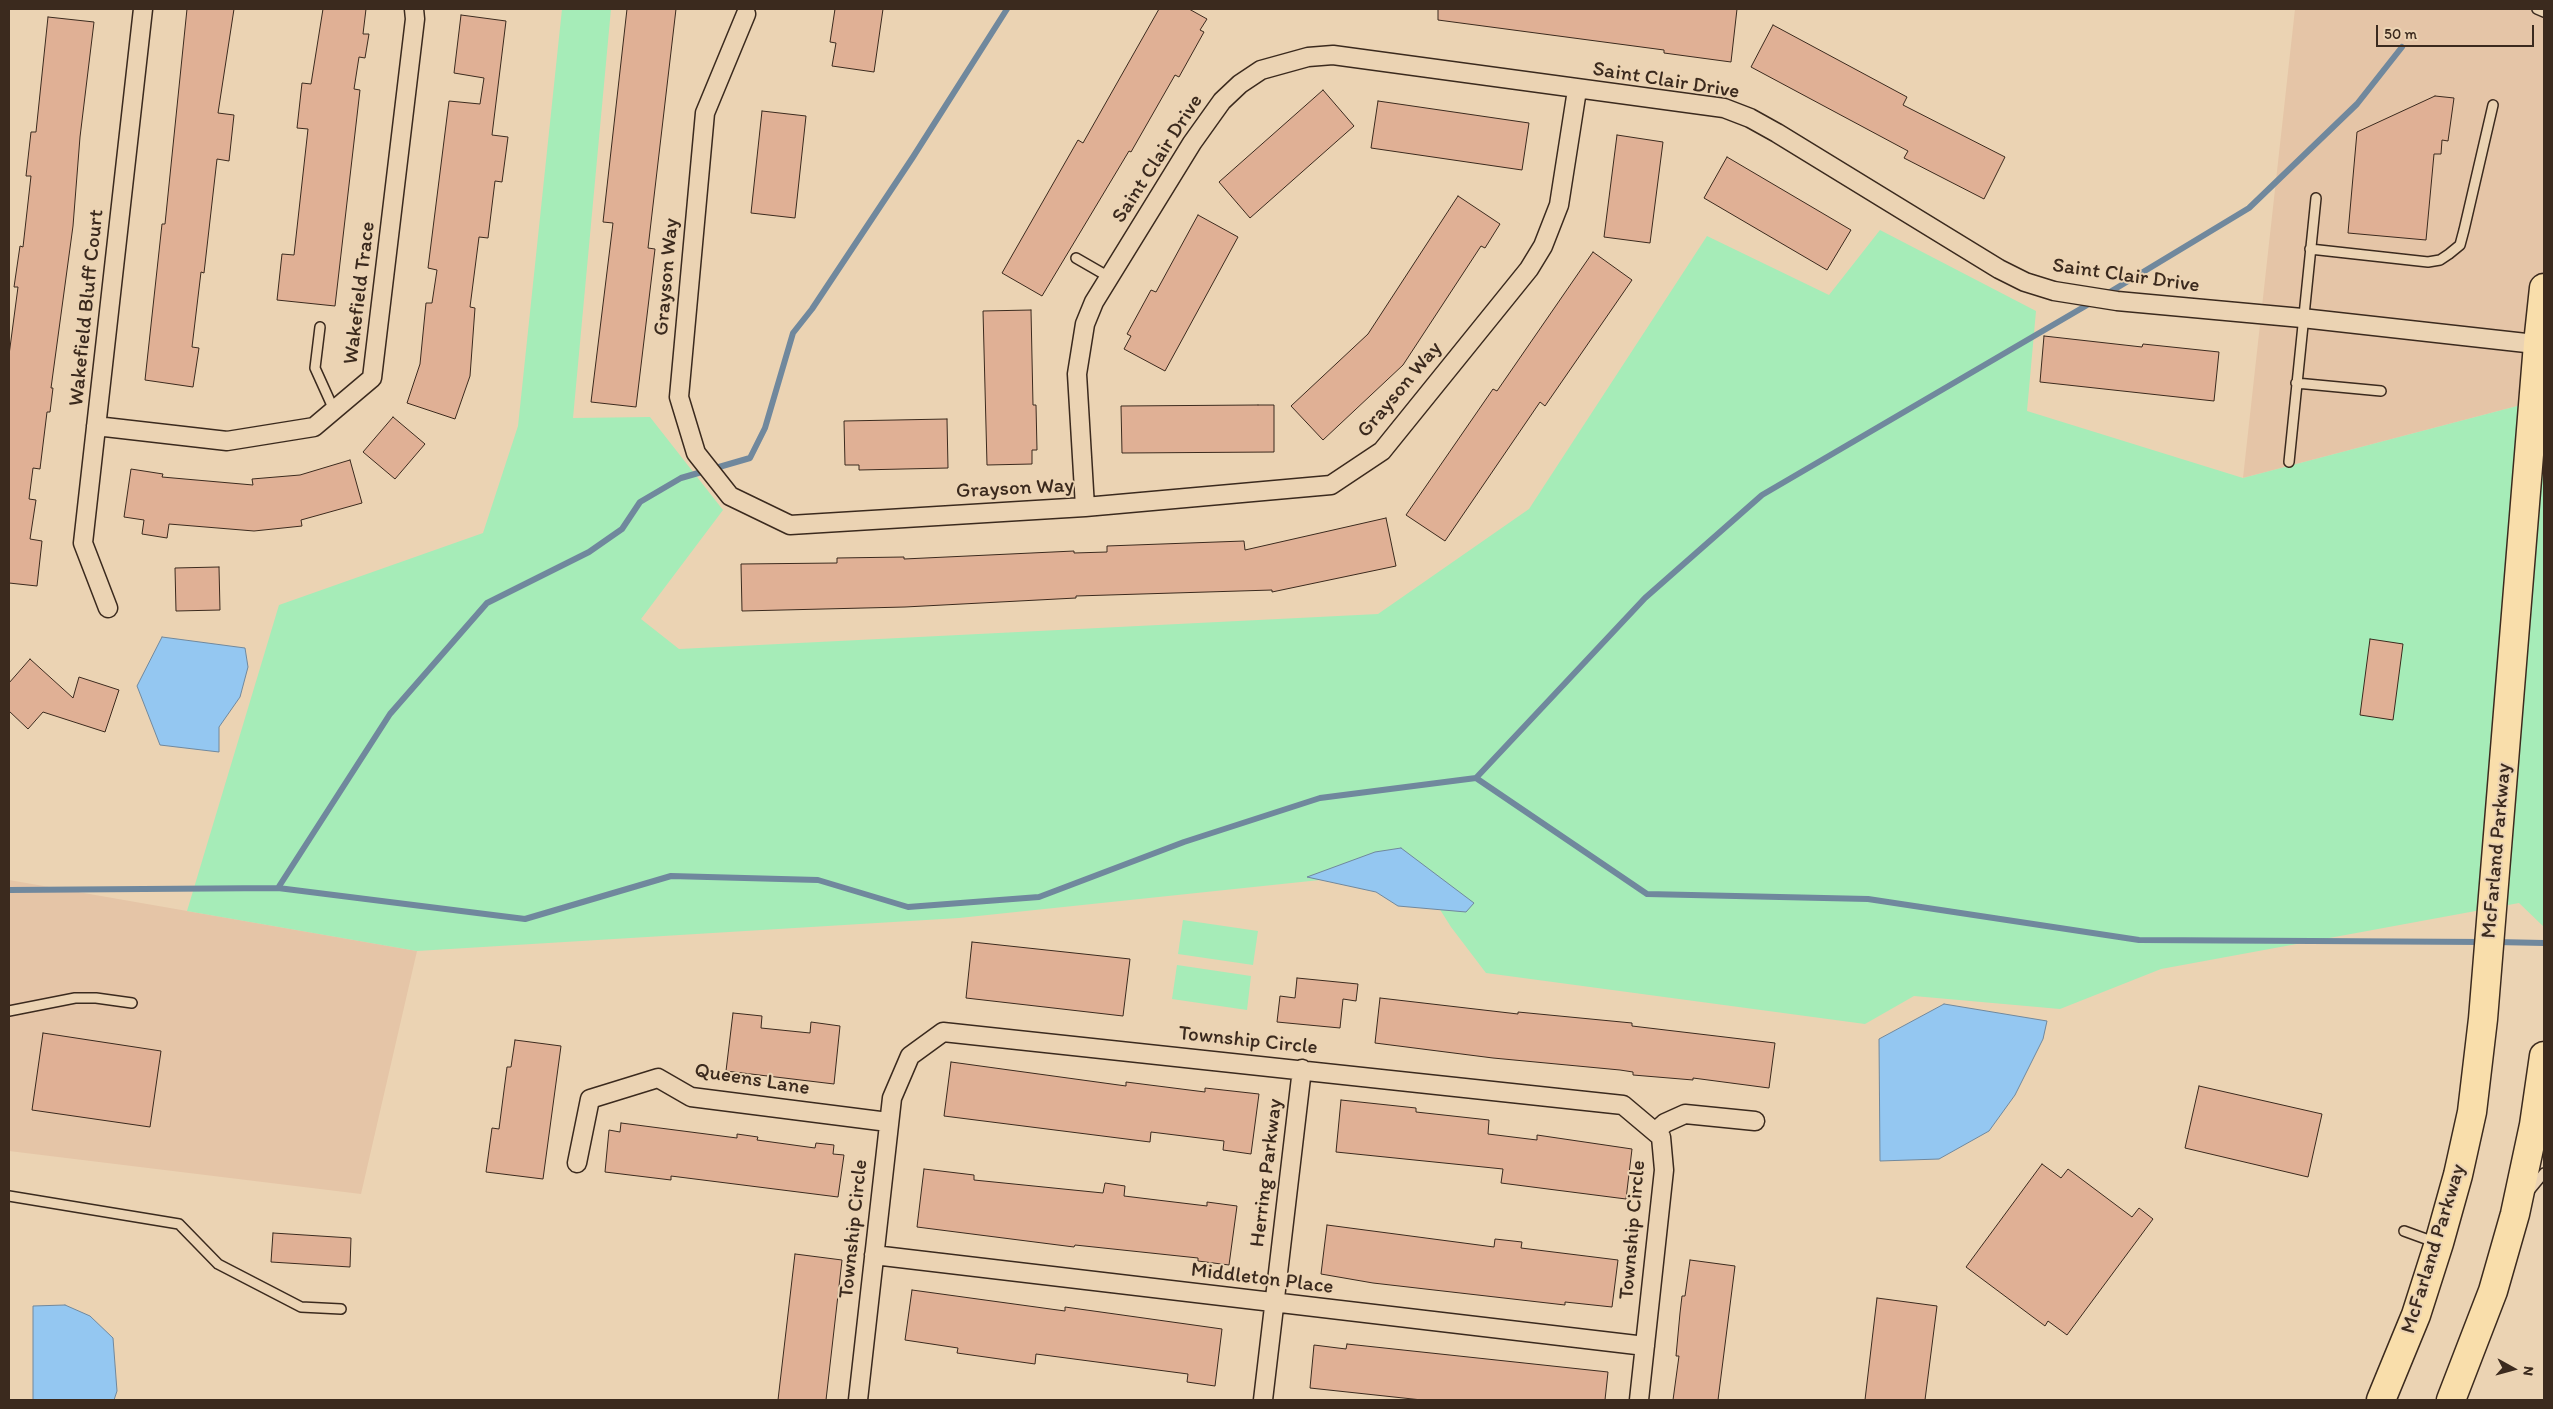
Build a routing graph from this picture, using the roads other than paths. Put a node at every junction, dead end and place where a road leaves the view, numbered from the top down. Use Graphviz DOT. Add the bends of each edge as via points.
graph roads {
  1 [pos="143,9"];
  2 [pos="414,9"];
  3 [pos="2537,9"];
  4 [pos="2544,12"];
  5 [pos="746,14"];
  6 [pos="1577,90"];
  7 [pos="2493,105"];
  8 [pos="2316,198"];
  9 [pos="2310,249"];
  10 [pos="1076,258"];
  11 [pos="1109,277"];
  12 [pos="2544,288"];
  13 [pos="2302,318"];
  14 [pos="320,327"];
  15 [pos="2541,345"];
  16 [pos="2296,383"];
  17 [pos="2381,392"];
  18 [pos="334,410"];
  19 [pos="96,426"];
  20 [pos="2289,462"];
  21 [pos="1085,507"];
  22 [pos="108,608"];
  23 [pos="132,1003"];
  24 [pos="9,1011"];
  25 [pos="2544,1056"];
  26 [pos="1302,1069"];
  27 [pos="1755,1121"];
  28 [pos="888,1122"];
  29 [pos="1656,1132"];
  30 [pos="577,1163"];
  31 [pos="2544,1173"];
  32 [pos="9,1196"];
  33 [pos="2517,1206"];
  34 [pos="2404,1231"];
  35 [pos="2439,1243"];
  36 [pos="874,1255"];
  37 [pos="1274,1304"];
  38 [pos="341,1309"];
  39 [pos="1645,1346"];
  40 [pos="858,1400"];
  41 [pos="1263,1400"];
  42 [pos="1639,1400"];
  43 [pos="2380,1400"];
  44 [pos="2451,1400"];
  1 -- 19 [label="street, Wakefield Bluff Court"];
  2 -- 18 [label="street, Wakefield Trace" via="372,378"];
  3 -- 4 [label="lane"];
  5 -- 21 [label="street, Grayson Way" via="705,113 679,397 696,452 730,496 790,525"];
  6 -- 11 [label="street, Saint Clair Drive" via="1334,55 1308,57 1261,70 1240,84 1206,121"];
  6 -- 13 [label="street, Saint Clair Drive" via="1724,108 1750,118 1999,269 2054,291 2117,301"];
  6 -- 21 [label="street, Grayson Way" via="1559,204 1543,246 1529,269 1382,451 1331,485"];
  7 -- 9 [label="lane" via="2460,245 2449,254 2428,262"];
  8 -- 9 [label="lane"];
  9 -- 13 [label="lane"];
  10 -- 11 [label="lane"];
  11 -- 21 [label="street, Saint Clair Drive" via="1084,324 1079,350 1078,399"];
  12 -- 15 [label="main road, McFarland Parkway"];
  13 -- 15 [label="street, Saint Clair Drive"];
  13 -- 16 [label="lane"];
  14 -- 18 [label="lane" via="315,368"];
  15 -- 35 [label="main road, McFarland Parkway" via="2480,1048 2466,1143"];
  16 -- 17 [label="lane"];
  16 -- 20 [label="lane"];
  18 -- 19 [label="street, Wakefield Trace" via="314,427 227,441"];
  19 -- 22 [label="street, Wakefield Bluff Court" via="83,543"];
  23 -- 24 [label="lane" via="75,998"];
  25 -- 33 [label="main road"];
  26 -- 28 [label="street, Township Circle" via="943,1032 910,1056 892,1098"];
  26 -- 29 [label="street, Township Circle" via="1623,1105"];
  26 -- 37 [label="street, Herring Parkway"];
  27 -- 29 [label="street" via="1685,1114"];
  28 -- 30 [label="street, Queens Lane" via="691,1097 658,1078 590,1099"];
  28 -- 36 [label="street, Township Circle"];
  29 -- 39 [label="street, Township Circle" via="1661,1137 1664,1170"];
  31 -- 33 [label="lane"];
  32 -- 38 [label="lane" via="179,1224 218,1264 301,1307"];
  33 -- 44 [label="main road" via="2493,1291"];
  34 -- 35 [label="lane"];
  35 -- 43 [label="main road, McFarland Parkway" via="2416,1315"];
  36 -- 37 [label="street, Middleton Place"];
  36 -- 40 [label="street, Township Circle"];
  37 -- 39 [label="street, Middleton Place"];
  37 -- 41 [label="street, Herring Parkway"];
  39 -- 42 [label="street, Township Circle"];
}
